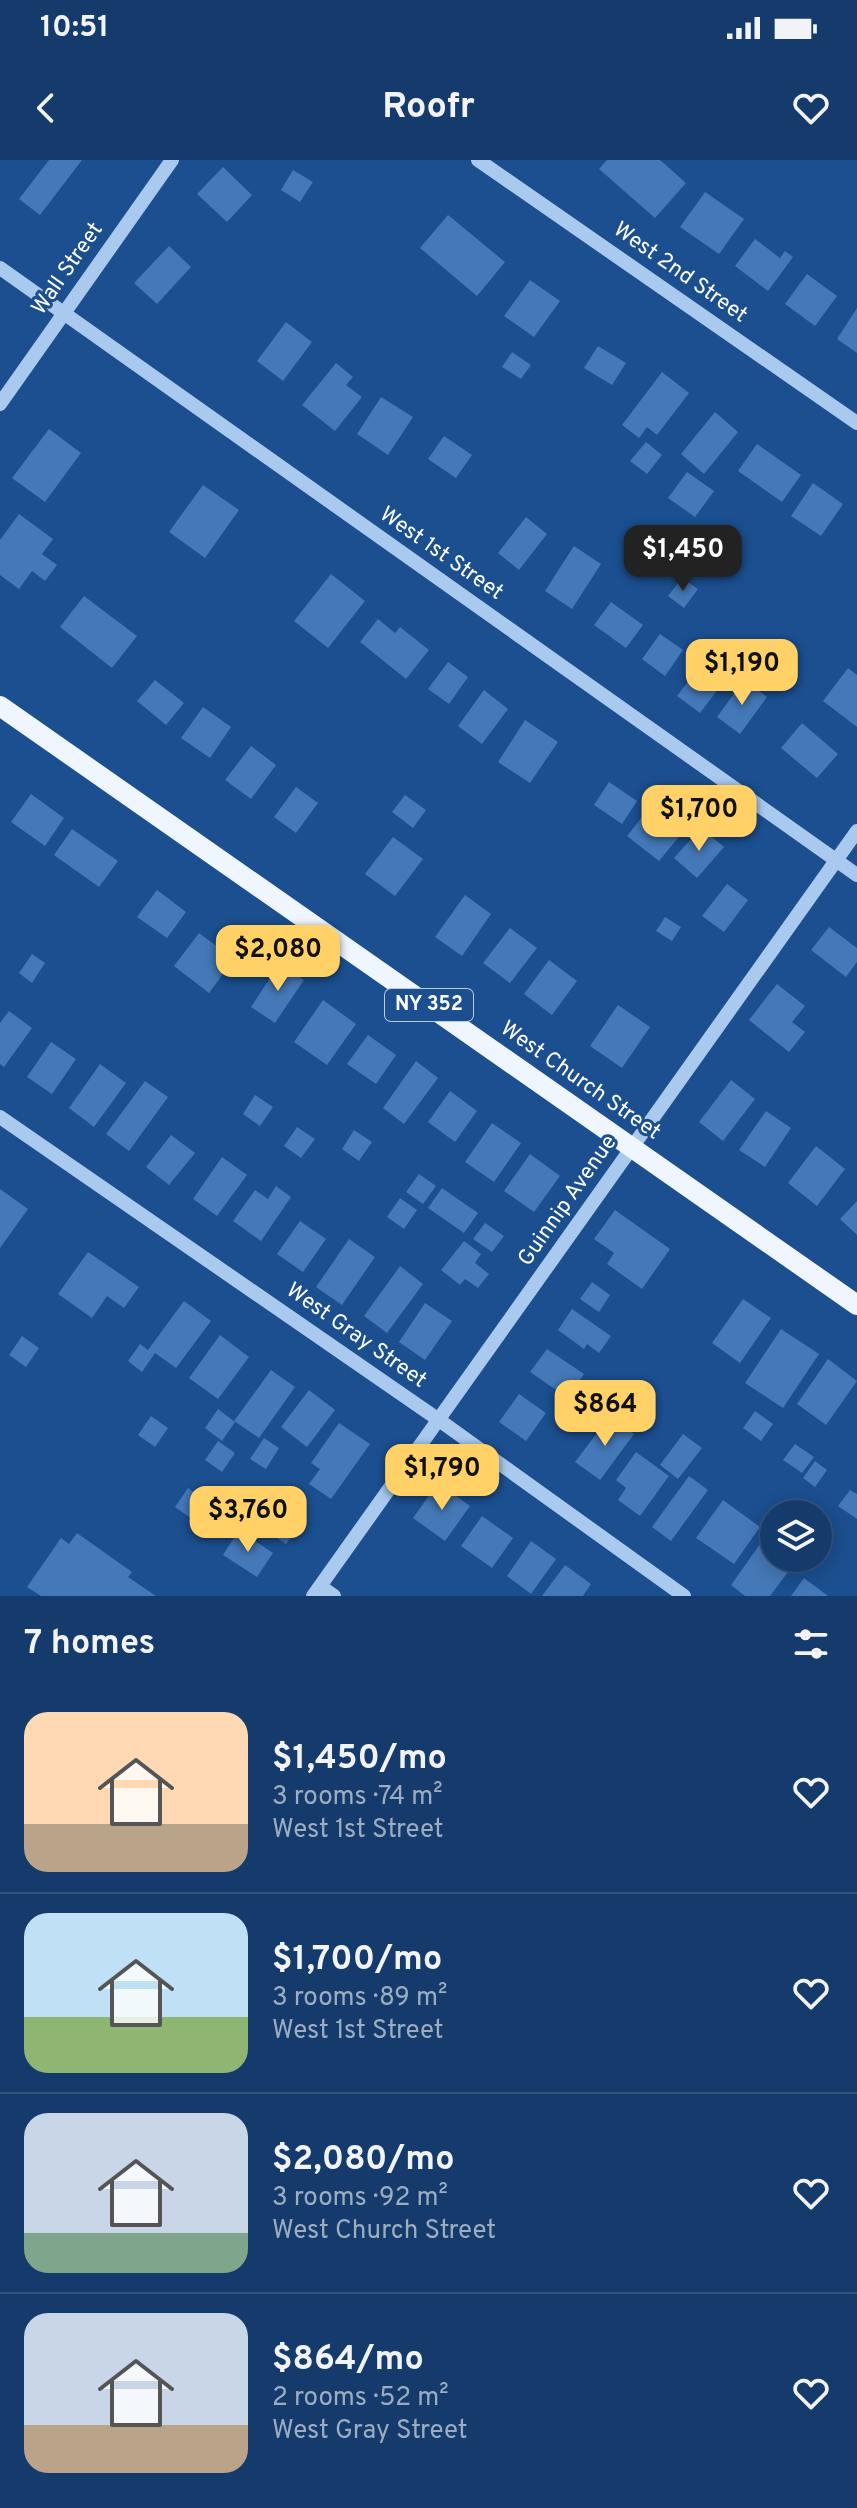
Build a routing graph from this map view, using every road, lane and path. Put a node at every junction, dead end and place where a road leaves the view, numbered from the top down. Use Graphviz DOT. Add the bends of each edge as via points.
graph roads {
  1 [pos="172,160"];
  2 [pos="478,160"];
  3 [pos="0,268"];
  4 [pos="64,313"];
  5 [pos="0,404"];
  6 [pos="857,423"];
  7 [pos="0,706"];
  8 [pos="857,831"];
  9 [pos="836,861"];
  10 [pos="857,875"];
  11 [pos="0,1117"];
  12 [pos="633,1147"];
  13 [pos="857,1305"];
  14 [pos="439,1420"];
  15 [pos="317,1591"];
  16 [pos="334,1596"];
  17 [pos="684,1596"];
  1 -- 4 [label="street, Wall Street"];
  2 -- 6 [label="street, West 2nd Street"];
  3 -- 4 [label="street, West 1st Street"];
  4 -- 5 [label="street, Wall Street"];
  4 -- 9 [label="street, West 1st Street"];
  7 -- 12 [label="main road, West Church Street / NY 352"];
  8 -- 9 [label="street, Guinnip Avenue"];
  9 -- 10 [label="street, West 1st Street"];
  9 -- 12 [label="street, Guinnip Avenue"];
  11 -- 14 [label="street, West Gray Street"];
  12 -- 13 [label="main road, West Church Street / NY 352"];
  12 -- 14 [label="street, Guinnip Avenue"];
  14 -- 15 [label="street, Guinnip Avenue"];
  14 -- 17 [label="street, West Gray Street"];
  15 -- 16 [label="street"];
}
